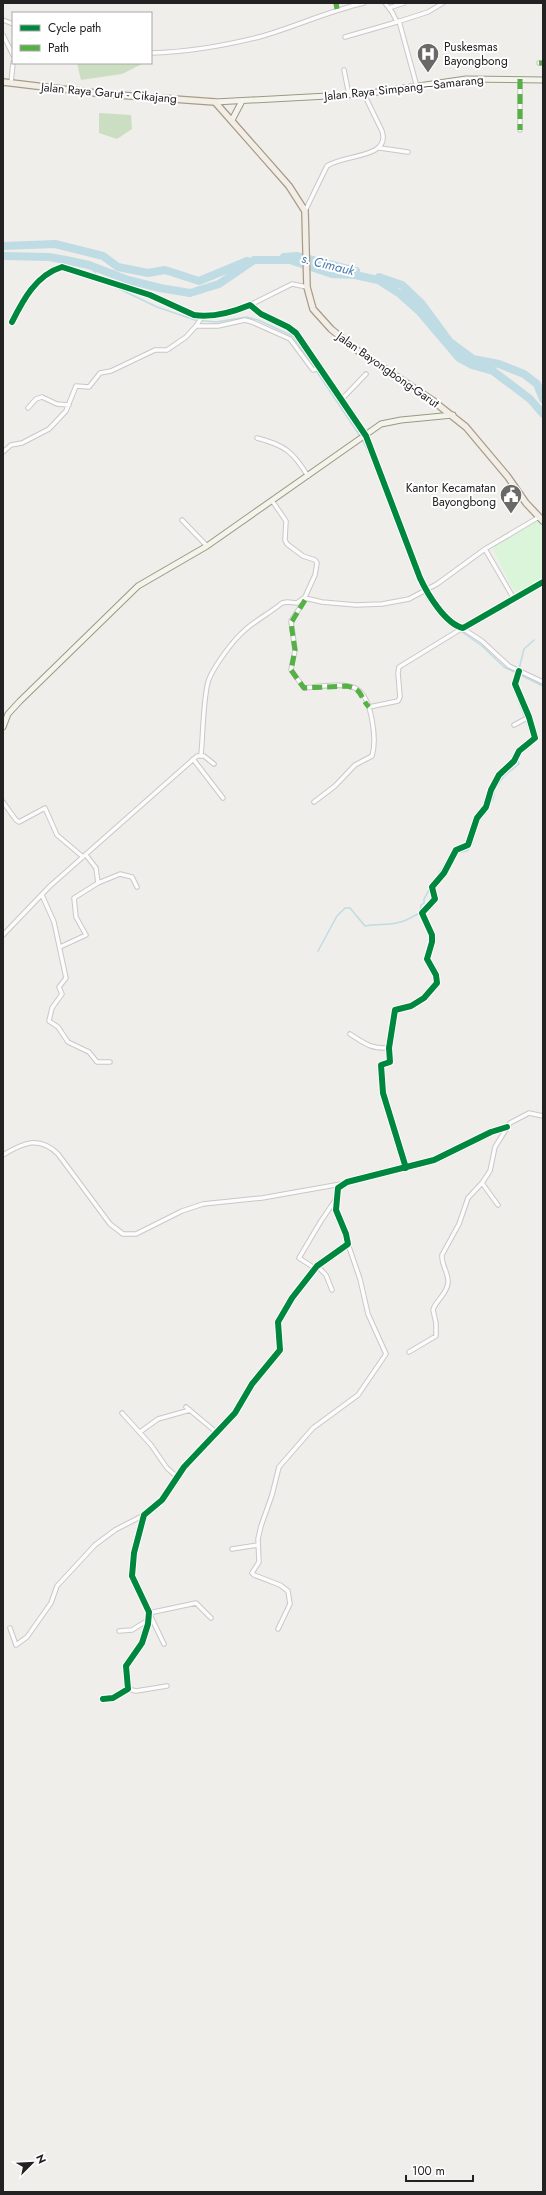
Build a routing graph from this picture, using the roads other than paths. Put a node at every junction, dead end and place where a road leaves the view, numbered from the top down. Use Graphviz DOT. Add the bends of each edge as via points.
graph roads {
  1 [pos="336,3"];
  2 [pos="364,3"];
  3 [pos="385,3"];
  4 [pos="404,3"];
  5 [pos="443,3"];
  6 [pos="389,8"];
  7 [pos="337,9"];
  8 [pos="398,21"];
  9 [pos="3,35"];
  10 [pos="345,37"];
  11 [pos="12,53"];
  12 [pos="152,53"];
  13 [pos="13,64"];
  14 [pos="344,70"];
  15 [pos="520,80"];
  16 [pos="543,80"];
  17 [pos="3,82"];
  18 [pos="11,83"];
  19 [pos="417,87"];
  20 [pos="364,94"];
  21 [pos="349,95"];
  22 [pos="242,101"];
  23 [pos="215,102"];
  24 [pos="232,120"];
  25 [pos="520,130"];
  26 [pos="380,148"];
  27 [pos="408,152"];
  28 [pos="305,211"];
  29 [pos="307,287"];
  30 [pos="250,305"];
  31 [pos="201,317"];
  32 [pos="12,322"];
  33 [pos="197,325"];
  34 [pos="320,368"];
  35 [pos="366,374"];
  36 [pos="342,399"];
  37 [pos="69,405"];
  38 [pos="28,408"];
  39 [pos="453,415"];
  40 [pos="365,437"];
  41 [pos="257,438"];
  42 [pos="3,452"];
  43 [pos="308,477"];
  44 [pos="272,502"];
  45 [pos="541,519"];
  46 [pos="182,520"];
  47 [pos="207,546"];
  48 [pos="485,549"];
  49 [pos="543,582"];
  50 [pos="425,592"];
  51 [pos="305,598"];
  52 [pos="514,599"];
  53 [pos="459,630"];
  54 [pos="518,672"];
  55 [pos="543,682"];
  56 [pos="369,707"];
  57 [pos="529,717"];
  58 [pos="514,725"];
  59 [pos="3,727"];
  60 [pos="201,756"];
  61 [pos="194,759"];
  62 [pos="214,764"];
  63 [pos="223,798"];
  64 [pos="3,802"];
  65 [pos="314,802"];
  66 [pos="85,856"];
  67 [pos="98,883"];
  68 [pos="137,887"];
  69 [pos="42,895"];
  70 [pos="3,935"];
  71 [pos="60,947"];
  72 [pos="350,1034"];
  73 [pos="389,1048"];
  74 [pos="110,1062"];
  75 [pos="543,1116"];
  76 [pos="507,1127"];
  77 [pos="3,1155"];
  78 [pos="406,1168"];
  79 [pos="482,1183"];
  80 [pos="341,1184"];
  81 [pos="336,1199"];
  82 [pos="498,1205"];
  83 [pos="348,1244"];
  84 [pos="316,1267"];
  85 [pos="332,1290"];
  86 [pos="409,1352"];
  87 [pos="186,1407"];
  88 [pos="190,1410"];
  89 [pos="122,1413"];
  90 [pos="140,1432"];
  91 [pos="216,1432"];
  92 [pos="178,1477"];
  93 [pos="144,1515"];
  94 [pos="258,1545"];
  95 [pos="232,1549"];
  96 [pos="149,1613"];
  97 [pos="211,1618"];
  98 [pos="148,1620"];
  99 [pos="10,1628"];
  100 [pos="278,1629"];
  101 [pos="119,1631"];
  102 [pos="164,1644"];
  103 [pos="167,1686"];
  104 [pos="128,1689"];
  105 [pos="103,1698"];
  1 -- 7 [label="street"];
  2 -- 7 [label="street"];
  3 -- 6 [label="street"];
  4 -- 6 [label="street"];
  5 -- 8 [label="street" via="428,12"];
  6 -- 8 [label="street"];
  7 -- 12 [label="street" via="260,37 195,51"];
  8 -- 10 [label="street"];
  8 -- 19 [label="street"];
  9 -- 11 [label="street"];
  13 -- 18 [label="street"];
  14 -- 21 [label="street"];
  15 -- 16 [label="street, Jalan Raya Simpang—Samarang"];
  15 -- 19 [label="street, Jalan Raya Simpang—Samarang" via="466,79"];
  15 -- 25 [label="street"];
  17 -- 18 [label="main road, Jalan Raya Garut - Cikajang"];
  18 -- 23 [label="main road, Jalan Raya Garut - Cikajang" via="104,94"];
  19 -- 20 [label="street, Jalan Raya Simpang—Samarang"];
  20 -- 21 [label="street, Jalan Raya Simpang—Samarang"];
  20 -- 26 [label="street" via="384,138"];
  21 -- 22 [label="street, Jalan Raya Simpang—Samarang"];
  22 -- 23 [label="street, Jalan Raya Simpang—Samarang"];
  22 -- 24 [label="street"];
  23 -- 24 [label="main road, Jalan Bayongbong-Garut"];
  24 -- 28 [label="main road, Jalan Bayongbong-Garut" via="289,186"];
  26 -- 27 [label="street"];
  26 -- 28 [label="street" via="330,164 323,170"];
  28 -- 29 [label="main road, Jalan Bayongbong-Garut"];
  29 -- 30 [label="street" via="292,284"];
  29 -- 39 [label="main road, Jalan Bayongbong-Garut" via="313,309 331,329 375,363"];
  30 -- 31 [label="street" via="227,313"];
  30 -- 34 [label="street" via="296,333"];
  31 -- 32 [label="street" via="150,295 62,268 34,285"];
  31 -- 33 [label="street"];
  33 -- 34 [label="street" via="218,326 245,320 252,322 290,339 314,371"];
  33 -- 37 [label="street" via="186,337 167,350 155,350 111,371 100,373 89,387 76,386"];
  34 -- 36 [label="street"];
  35 -- 36 [label="street"];
  36 -- 40 [label="street"];
  37 -- 38 [label="street" via="57,404 42,397"];
  37 -- 42 [label="street" via="49,430 22,443 11,445"];
  39 -- 40 [label="street" via="389,421"];
  39 -- 45 [label="main road, Jalan Bayongbong-Garut" via="466,427"];
  40 -- 43 [label="street"];
  40 -- 50 [label="street"];
  41 -- 43 [label="street" via="280,445 295,456"];
  43 -- 44 [label="street"];
  44 -- 47 [label="street"];
  44 -- 51 [label="street" via="286,521 287,544 316,561 316,569"];
  45 -- 48 [label="street"];
  46 -- 47 [label="street"];
  47 -- 59 [label="street" via="145,582 128,595 20,701 8,714"];
  48 -- 50 [label="street"];
  48 -- 52 [label="street"];
  49 -- 52 [label="street"];
  50 -- 51 [label="street" via="401,601 371,605 333,604"];
  50 -- 53 [label="street"];
  51 -- 56 [label="street" via="291,623 295,650 291,670 304,688 353,687 359,690"];
  51 -- 60 [label="street" via="297,603 285,602 246,628 225,655 209,680"];
  52 -- 53 [label="street"];
  53 -- 54 [label="street" via="482,642"];
  53 -- 56 [label="street" via="399,667 398,701"];
  54 -- 55 [label="street"];
  54 -- 57 [label="street" via="515,684"];
  56 -- 65 [label="street" via="376,739 372,756 355,765 335,786"];
  57 -- 58 [label="street"];
  57 -- 73 [label="street" via="535,738 519,751 514,761 499,775 486,806 477,818 468,846 456,850 444,873 432,887 435,899 422,913 432,935 427,958 436,975 437,983 416,1004 395,1010"];
  60 -- 61 [label="street"];
  60 -- 62 [label="street"];
  61 -- 63 [label="street"];
  61 -- 66 [label="street"];
  64 -- 66 [label="street" via="19,822 45,808 57,835"];
  66 -- 67 [label="street" via="96,868"];
  66 -- 69 [label="street"];
  67 -- 68 [label="street" via="122,874 132,877"];
  67 -- 71 [label="street" via="74,898 76,917 85,936"];
  69 -- 70 [label="street"];
  69 -- 71 [label="street" via="54,922"];
  71 -- 74 [label="street" via="66,979 59,988 62,994 52,1008 49,1021 58,1027 70,1043 89,1052 97,1062"];
  72 -- 73 [label="street" via="363,1044"];
  73 -- 78 [label="street" via="390,1063 381,1065 383,1093"];
  75 -- 76 [label="street" via="529,1113"];
  76 -- 78 [label="street" via="491,1132 446,1156"];
  76 -- 79 [label="street" via="498,1141 490,1171"];
  77 -- 80 [label="street" via="26,1144 49,1145 110,1224 123,1234 130,1235 203,1204 262,1198"];
  78 -- 80 [label="street"];
  79 -- 82 [label="street"];
  79 -- 86 [label="street" via="468,1198 461,1219 442,1255 448,1282 442,1299 433,1307 436,1336"];
  80 -- 81 [label="street"];
  81 -- 83 [label="street" via="336,1210"];
  81 -- 84 [label="street" via="299,1258 300,1261"];
  83 -- 84 [label="street"];
  83 -- 94 [label="street" via="369,1317 386,1354 358,1395 313,1428 281,1465 261,1526"];
  84 -- 85 [label="street" via="326,1275"];
  84 -- 91 [label="street" via="300,1285 280,1318 280,1350 252,1384 235,1413"];
  87 -- 88 [label="street"];
  88 -- 90 [label="street" via="158,1418"];
  88 -- 91 [label="street"];
  89 -- 90 [label="street"];
  90 -- 92 [label="street" via="167,1468"];
  91 -- 92 [label="street"];
  92 -- 93 [label="street" via="170,1491"];
  93 -- 96 [label="street" via="134,1553 132,1576"];
  93 -- 99 [label="street" via="115,1530 95,1545 57,1586 51,1603 27,1637 16,1644"];
  94 -- 95 [label="street"];
  94 -- 100 [label="street" via="260,1562 252,1574 286,1588 290,1596 289,1608"];
  96 -- 97 [label="street" via="196,1603"];
  96 -- 98 [label="street"];
  96 -- 102 [label="street"];
  98 -- 101 [label="street" via="132,1630"];
  98 -- 104 [label="street" via="142,1643 126,1666"];
  103 -- 104 [label="street" via="136,1691"];
  104 -- 105 [label="street" via="113,1698"];
}
